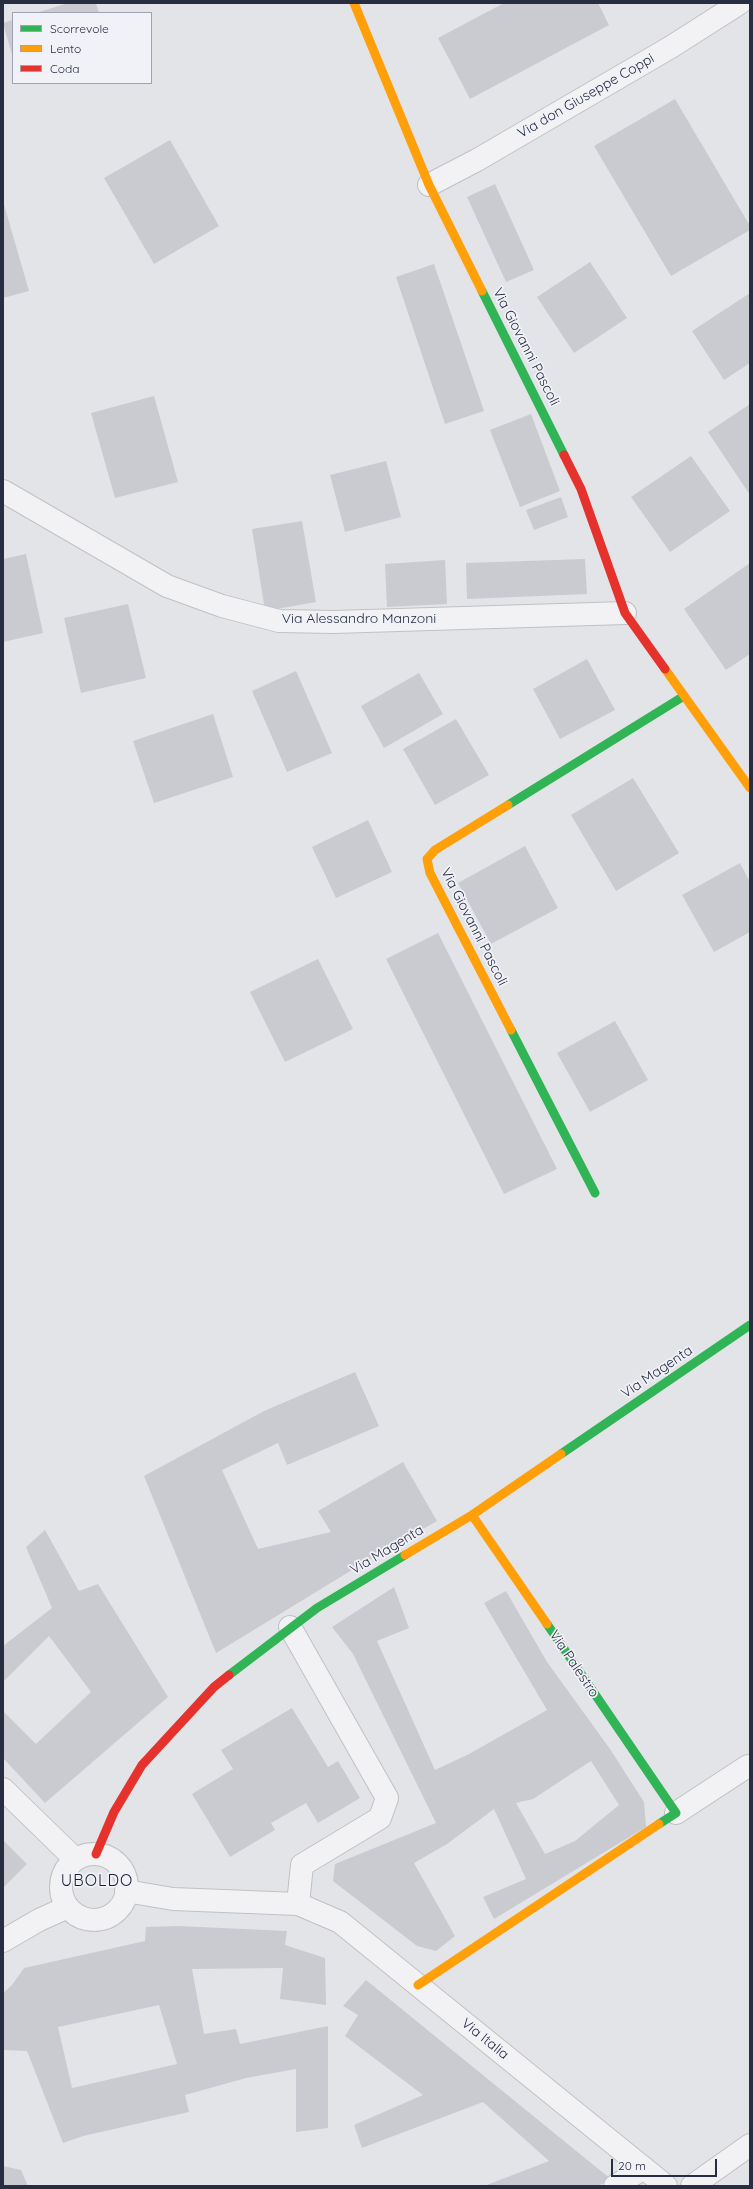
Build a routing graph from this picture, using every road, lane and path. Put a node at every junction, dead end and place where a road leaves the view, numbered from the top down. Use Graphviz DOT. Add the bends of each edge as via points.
graph roads {
  1 [pos="354,3"];
  2 [pos="740,3"];
  3 [pos="429,185"];
  4 [pos="3,492"];
  5 [pos="625,613"];
  6 [pos="684,696"];
  7 [pos="750,788"];
  8 [pos="596,1193"];
  9 [pos="750,1325"];
  10 [pos="472,1515"];
  11 [pos="290,1627"];
  12 [pos="748,1766"];
  13 [pos="3,1789"];
  14 [pos="676,1813"];
  15 [pos="96,1854"];
  16 [pos="75,1859"];
  17 [pos="126,1891"];
  18 [pos="298,1904"];
  19 [pos="68,1907"];
  20 [pos="3,1941"];
  21 [pos="418,1985"];
  22 [pos="750,2145"];
  23 [pos="644,2168"];
  24 [pos="615,2186"];
  25 [pos="666,2186"];
  26 [pos="692,2186"];
  1 -- 3 [label="street, Via Giovanni Pascoli"];
  2 -- 3 [label="street, Via don Giuseppe Coppi" via="671,47 477,160"];
  3 -- 5 [label="street, Via Giovanni Pascoli" via="581,489"];
  4 -- 5 [label="street, Via Alessandro Manzoni" via="167,586 222,606 279,621 334,622"];
  5 -- 6 [label="street, Via Giovanni Pascoli"];
  6 -- 7 [label="street, Via Giovanni Pascoli"];
  6 -- 8 [label="street, Via Giovanni Pascoli" via="435,850 427,859 430,873"];
  9 -- 10 [label="street, Via Magenta"];
  10 -- 11 [label="street, Via Magenta" via="317,1608"];
  10 -- 14 [label="street, Via Palestro"];
  11 -- 15 [label="street, Via Magenta" via="214,1687 142,1765 114,1812"];
  11 -- 18 [label="street" via="387,1798 380,1818 302,1865"];
  12 -- 14 [label="street"];
  13 -- 16 [label="street"];
  14 -- 21 [label="street"];
  15 -- 16 [label="street"];
  15 -- 17 [label="street" via="116,1862 122,1870"];
  16 -- 19 [label="street" via="62,1876 61,1888"];
  17 -- 18 [label="street" via="173,1899"];
  17 -- 19 [label="street" via="123,1902 116,1910 97,1920 76,1915"];
  18 -- 21 [label="street, Via Italia" via="340,1922"];
  19 -- 20 [label="street"];
  21 -- 23 [label="street, Via Italia"];
  22 -- 26 [label="street"];
  23 -- 24 [label="street"];
  23 -- 25 [label="street, Via Italia"];
}
